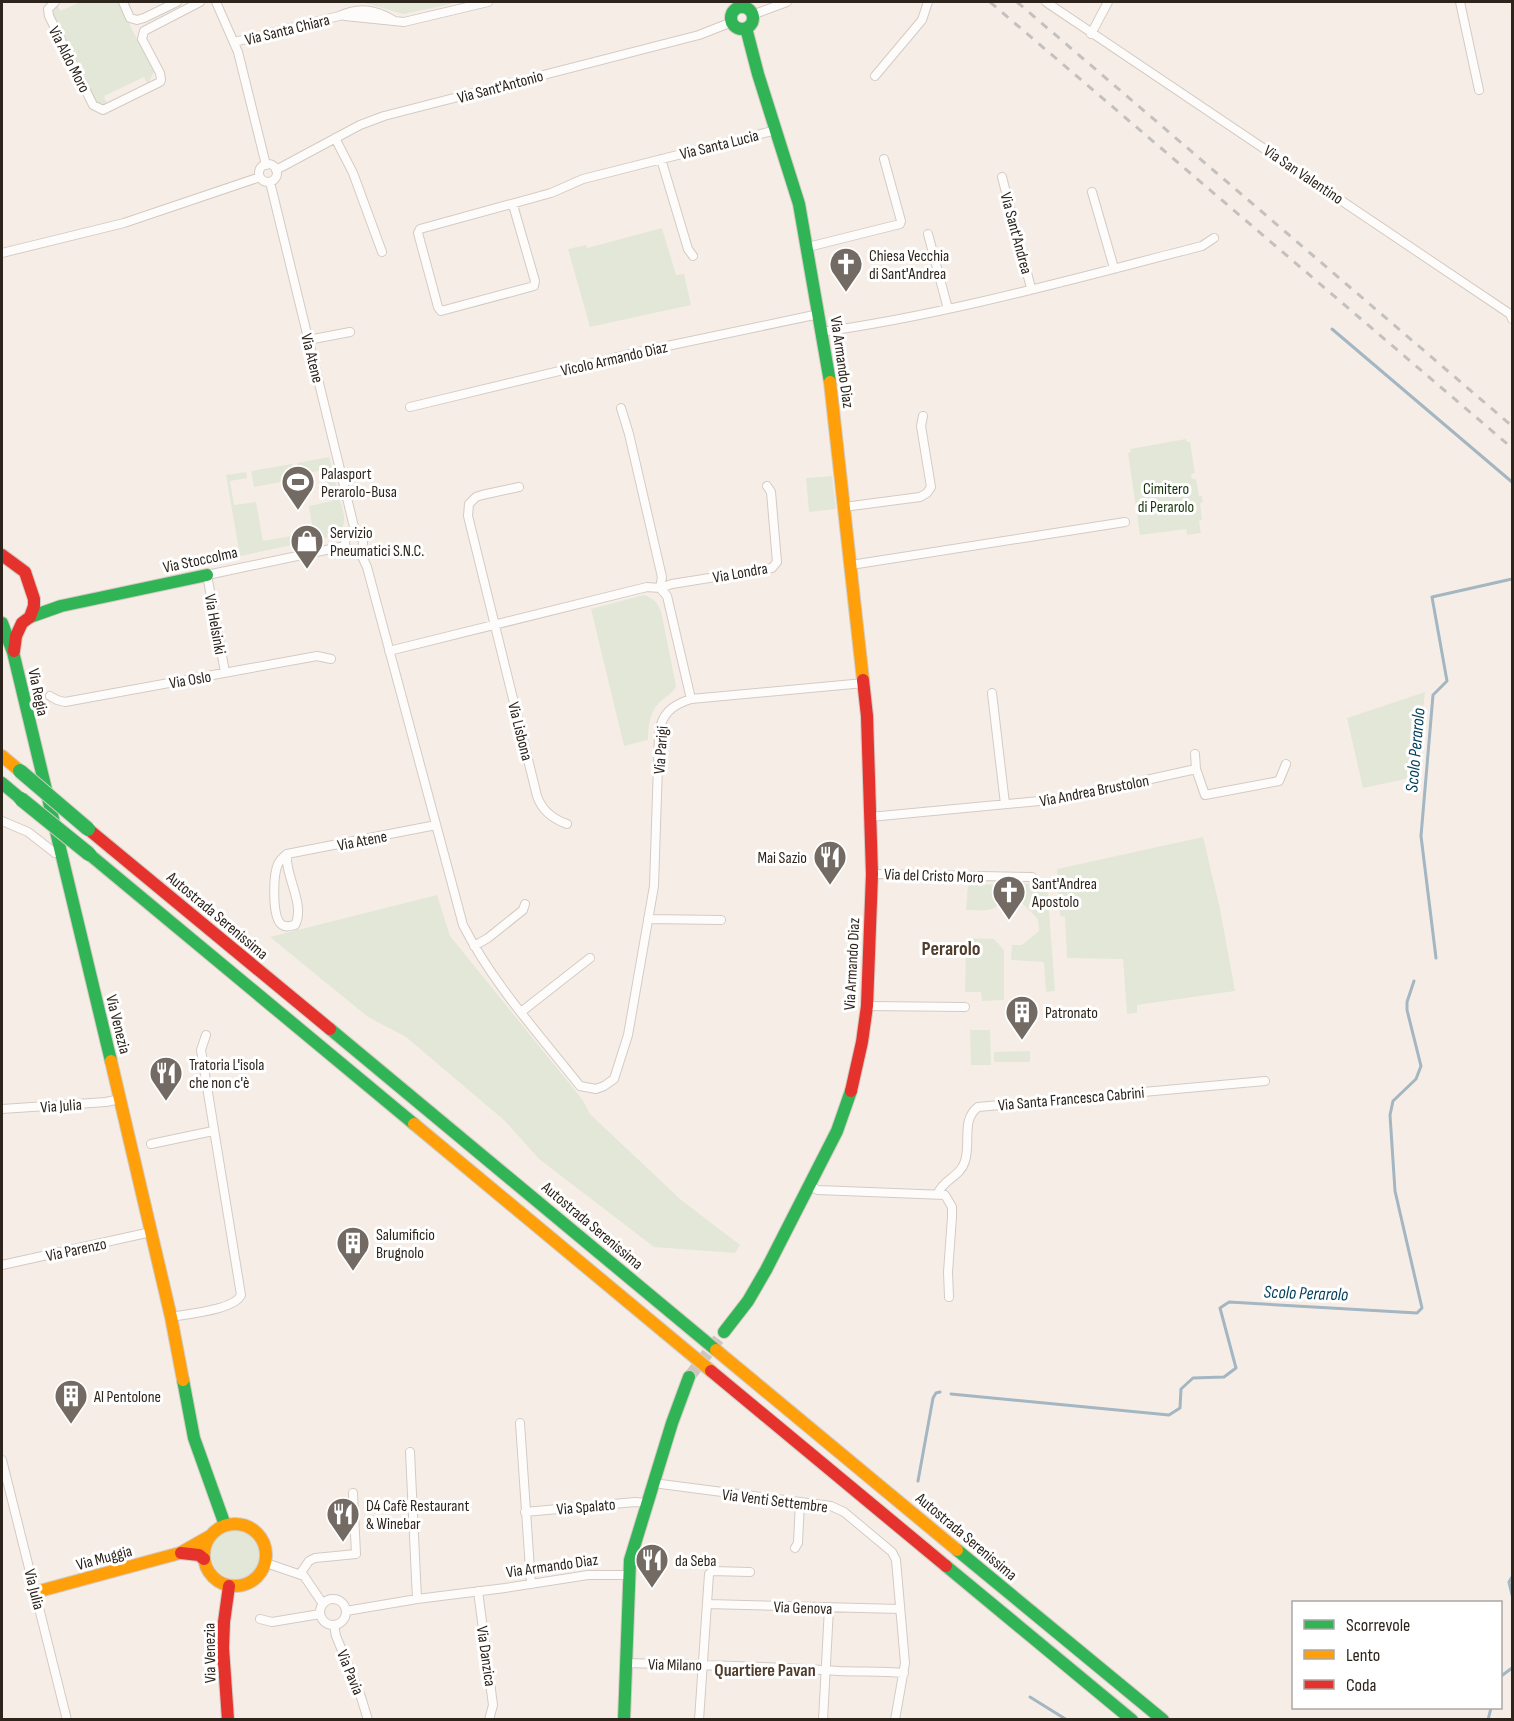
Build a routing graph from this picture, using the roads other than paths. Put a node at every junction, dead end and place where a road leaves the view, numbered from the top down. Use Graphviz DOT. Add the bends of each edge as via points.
graph roads {
  1 [pos="55,2"];
  2 [pos="123,2"];
  3 [pos="177,2"];
  4 [pos="200,2"];
  5 [pos="216,2"];
  6 [pos="488,2"];
  7 [pos="787,2"];
  8 [pos="928,2"];
  9 [pos="1046,2"];
  10 [pos="1108,2"];
  11 [pos="1460,2"];
  12 [pos="745,8"];
  13 [pos="732,22"];
  14 [pos="746,28"];
  15 [pos="1091,34"];
  16 [pos="234,42"];
  17 [pos="875,76"];
  18 [pos="1479,90"];
  19 [pos="776,130"];
  20 [pos="335,138"];
  21 [pos="661,159"];
  22 [pos="884,159"];
  23 [pos="266,165"];
  24 [pos="276,170"];
  25 [pos="260,177"];
  26 [pos="1002,177"];
  27 [pos="270,182"];
  28 [pos="1092,192"];
  29 [pos="513,205"];
  30 [pos="928,234"];
  31 [pos="1214,238"];
  32 [pos="808,246"];
  33 [pos="382,252"];
  34 [pos="2,253"];
  35 [pos="693,256"];
  36 [pos="1114,268"];
  37 [pos="1031,288"];
  38 [pos="948,309"];
  39 [pos="819,314"];
  40 [pos="1512,319"];
  41 [pos="350,332"];
  42 [pos="822,332"];
  43 [pos="308,340"];
  44 [pos="410,406"];
  45 [pos="621,408"];
  46 [pos="923,416"];
  47 [pos="767,486"];
  48 [pos="519,487"];
  49 [pos="844,507"];
  50 [pos="1125,522"];
  51 [pos="356,535"];
  52 [pos="345,546"];
  53 [pos="359,550"];
  54 [pos="5,561"];
  55 [pos="851,565"];
  56 [pos="207,575"];
  57 [pos="660,588"];
  58 [pos="33,590"];
  59 [pos="61,606"];
  60 [pos="26,620"];
  61 [pos="2,621"];
  62 [pos="495,624"];
  63 [pos="389,651"];
  64 [pos="13,652"];
  65 [pos="332,659"];
  66 [pos="225,672"];
  67 [pos="864,683"];
  68 [pos="992,693"];
  69 [pos="50,696"];
  70 [pos="691,699"];
  71 [pos="32,739"];
  72 [pos="1195,754"];
  73 [pos="2,756"];
  74 [pos="1286,764"];
  75 [pos="1196,769"];
  76 [pos="2,783"];
  77 [pos="1005,804"];
  78 [pos="870,817"];
  79 [pos="2,821"];
  80 [pos="567,824"];
  81 [pos="436,825"];
  82 [pos="59,852"];
  83 [pos="287,854"];
  84 [pos="872,874"];
  85 [pos="1032,877"];
  86 [pos="525,904"];
  87 [pos="648,919"];
  88 [pos="721,920"];
  89 [pos="474,946"];
  90 [pos="590,958"];
  91 [pos="867,1006"];
  92 [pos="965,1007"];
  93 [pos="521,1012"];
  94 [pos="206,1035"];
  95 [pos="1265,1081"];
  96 [pos="600,1088"];
  97 [pos="120,1099"];
  98 [pos="2,1109"];
  99 [pos="213,1131"];
  100 [pos="151,1144"];
  101 [pos="809,1186"];
  102 [pos="938,1193"];
  103 [pos="151,1232"];
  104 [pos="2,1265"];
  105 [pos="949,1297"];
  106 [pos="171,1317"];
  107 [pos="724,1332"];
  108 [pos="689,1377"];
  109 [pos="520,1424"];
  110 [pos="410,1452"];
  111 [pos="2,1460"];
  112 [pos="653,1483"];
  113 [pos="353,1493"];
  114 [pos="800,1502"];
  115 [pos="647,1503"];
  116 [pos="525,1512"];
  117 [pos="225,1525"];
  118 [pos="210,1536"];
  119 [pos="795,1548"];
  120 [pos="180,1553"];
  121 [pos="204,1559"];
  122 [pos="266,1563"];
  123 [pos="750,1572"];
  124 [pos="300,1574"];
  125 [pos="629,1575"];
  126 [pos="531,1584"];
  127 [pos="229,1586"];
  128 [pos="478,1591"];
  129 [pos="36,1592"];
  130 [pos="417,1599"];
  131 [pos="323,1604"];
  132 [pos="707,1604"];
  133 [pos="829,1608"];
  134 [pos="900,1609"];
  135 [pos="346,1611"];
  136 [pos="320,1614"];
  137 [pos="260,1619"];
  138 [pos="334,1625"];
  139 [pos="626,1663"];
  140 [pos="702,1665"];
  141 [pos="826,1670"];
  142 [pos="904,1673"];
  143 [pos="67,1719"];
  144 [pos="228,1719"];
  145 [pos="368,1719"];
  146 [pos="489,1719"];
  147 [pos="627,1719"];
  148 [pos="699,1719"];
  149 [pos="823,1719"];
  150 [pos="895,1719"];
  151 [pos="1132,1719"];
  152 [pos="1163,1719"];
  1 -- 4 [label="street, Via Aldo Moro" via="48,9 49,16 93,105 103,110 160,82 160,73 142,39 144,31"];
  2 -- 3 [label="street" via="130,18 137,20"];
  5 -- 16 [label="street"];
  6 -- 16 [label="street, Via Santa Chiara" via="414,20 393,20 383,14 352,10"];
  7 -- 12 [label="street"];
  8 -- 17 [label="street" via="922,20"];
  9 -- 15 [label="street, Via San Valentino"];
  10 -- 15 [label="street"];
  11 -- 18 [label="street"];
  12 -- 13 [label="main road" via="733,12"];
  12 -- 14 [label="main road" via="752,23"];
  13 -- 14 [label="main road"];
  13 -- 20 [label="street, Via Sant'Antonio" via="699,35 384,116"];
  14 -- 19 [label="main road, Via Armando Diaz"];
  15 -- 40 [label="street, Via San Valentino" via="1187,95"];
  16 -- 23 [label="street"];
  19 -- 21 [label="street, Via Santa Lucia"];
  19 -- 32 [label="main road, Via Armando Diaz"];
  20 -- 24 [label="street, Via Sant'Antonio"];
  20 -- 33 [label="street"];
  21 -- 29 [label="street, Via Santa Lucia" via="583,179"];
  21 -- 35 [label="street, Via Santa Lucia"];
  22 -- 32 [label="street" via="900,224"];
  23 -- 24 [label="street"];
  23 -- 25 [label="street" via="260,169"];
  24 -- 27 [label="street"];
  25 -- 27 [label="street"];
  25 -- 34 [label="street" via="124,223"];
  26 -- 37 [label="street, Via Sant'Andrea"];
  27 -- 43 [label="street, Via Atene"];
  28 -- 36 [label="street"];
  29 -- 29 [label="street, Via Santa Lucia" via="419,230 441,311 534,286"];
  30 -- 38 [label="street"];
  31 -- 36 [label="street, Via Sant'Andrea" via="1202,246"];
  32 -- 39 [label="main road, Via Armando Diaz"];
  36 -- 37 [label="street, Via Sant'Andrea"];
  37 -- 38 [label="street, Via Sant'Andrea"];
  38 -- 42 [label="street, Via Sant'Andrea"];
  39 -- 42 [label="main road, Via Armando Diaz"];
  39 -- 44 [label="street, Vicolo Armando Diaz"];
  41 -- 43 [label="street"];
  42 -- 49 [label="main road, Via Armando Diaz"];
  43 -- 51 [label="street, Via Atene"];
  45 -- 57 [label="street" via="662,577"];
  46 -- 49 [label="street" via="921,426 931,487 927,493"];
  47 -- 57 [label="street, Via Londra" via="775,529 775,566"];
  48 -- 62 [label="street, Via Lisbona" via="476,497 468,508"];
  49 -- 55 [label="main road, Via Armando Diaz"];
  50 -- 55 [label="street"];
  51 -- 52 [label="street" via="347,537"];
  51 -- 53 [label="street, Via Atene" via="362,541"];
  52 -- 53 [label="street" via="351,552"];
  52 -- 56 [label="street, Via Stoccolma"];
  53 -- 63 [label="street, Via Atene"];
  54 -- 58 [label="main road" via="25,572"];
  55 -- 67 [label="main road, Via Armando Diaz"];
  56 -- 59 [label="main road, Via Stoccolma"];
  56 -- 66 [label="street, Via Helsinki"];
  57 -- 62 [label="street" via="647,587"];
  57 -- 70 [label="street" via="667,596"];
  58 -- 59 [label="main road" via="45,602"];
  58 -- 60 [label="main road, Via Regia" via="34,606"];
  59 -- 60 [label="main road, Via Stoccolma"];
  60 -- 61 [label="main road, Via Regia" via="10,625"];
  60 -- 64 [label="main road, Via Regia" via="16,636"];
  61 -- 64 [label="main road, Via Regia"];
  62 -- 63 [label="street"];
  62 -- 80 [label="street, Via Lisbona" via="540,803 555,820"];
  63 -- 81 [label="street, Via Atene"];
  64 -- 71 [label="main road, Via Regia"];
  65 -- 66 [label="street, Via Oslo" via="317,656"];
  66 -- 69 [label="street, Via Oslo" via="65,702"];
  67 -- 70 [label="street, Via Parigi"];
  67 -- 78 [label="main road, Via Armando Diaz"];
  68 -- 77 [label="street"];
  70 -- 87 [label="street, Via Parigi" via="668,710 659,728 654,886"];
  71 -- 82 [label="main road, Via Venezia"];
  72 -- 75 [label="street"];
  73 -- 152 [label="main road, Autostrada Serenissima, bridge"];
  74 -- 75 [label="street" via="1279,781 1205,795"];
  75 -- 77 [label="street, Via Andrea Brustolon" via="1060,799"];
  76 -- 151 [label="main road, bridge"];
  77 -- 78 [label="street, Via Andrea Brustolon"];
  78 -- 84 [label="main road, Via Armando Diaz"];
  79 -- 82 [label="street"];
  81 -- 83 [label="street, Via Atene"];
  81 -- 89 [label="street, Via Atene" via="459,915"];
  82 -- 97 [label="main road, Via Venezia"];
  83 -- 83 [label="street" via="279,861 274,882 276,917 289,926 295,925 298,911"];
  84 -- 85 [label="street, Via del Cristo Moro"];
  84 -- 91 [label="main road, Via Armando Diaz"];
  86 -- 89 [label="street" via="523,910"];
  87 -- 88 [label="street"];
  87 -- 96 [label="street, Via Parigi" via="623,1054 614,1079"];
  89 -- 93 [label="street, Via Atene"];
  90 -- 93 [label="street"];
  91 -- 92 [label="street"];
  91 -- 101 [label="main road, Via Armando Diaz" via="849,1102"];
  93 -- 96 [label="street, Via Atene" via="580,1086"];
  94 -- 99 [label="street" via="201,1050"];
  95 -- 102 [label="street, Via Santa Francesca Cabrini" via="978,1107 969,1116 965,1161"];
  97 -- 98 [label="street, Via Julia"];
  97 -- 103 [label="main road, Via Venezia"];
  99 -- 100 [label="street"];
  99 -- 106 [label="street" via="241,1295 228,1305"];
  101 -- 102 [label="street" via="818,1190"];
  101 -- 107 [label="main road, Via Armando Diaz" via="748,1301"];
  102 -- 105 [label="street" via="945,1195 952,1207"];
  103 -- 104 [label="street, Via Parenzo"];
  103 -- 106 [label="main road, Via Venezia"];
  106 -- 117 [label="main road, Via Venezia" via="194,1438"];
  108 -- 112 [label="main road"];
  109 -- 116 [label="street"];
  110 -- 130 [label="street"];
  111 -- 129 [label="street, Via Julia"];
  112 -- 114 [label="street, Via Venti Settembre"];
  112 -- 115 [label="main road"];
  113 -- 124 [label="street" via="357,1554 315,1558"];
  114 -- 119 [label="street"];
  114 -- 134 [label="street, Via Venti Settembre" via="838,1508 892,1552 898,1568"];
  115 -- 116 [label="street, Via Spalato"];
  115 -- 125 [label="main road" via="633,1545"];
  116 -- 126 [label="street"];
  117 -- 118 [label="main road"];
  117 -- 122 [label="main road" via="244,1524 253,1528 265,1543"];
  118 -- 120 [label="main road, Via Muggia"];
  118 -- 121 [label="main road"];
  120 -- 121 [label="main road, Via Muggia"];
  120 -- 129 [label="main road, Via Muggia"];
  121 -- 127 [label="main road" via="215,1579"];
  122 -- 124 [label="street"];
  122 -- 127 [label="main road" via="256,1579"];
  123 -- 132 [label="street" via="712,1571"];
  124 -- 131 [label="street"];
  125 -- 126 [label="street, Via Armando Diaz" via="595,1574"];
  125 -- 139 [label="main road"];
  126 -- 128 [label="street, Via Armando Diaz"];
  127 -- 144 [label="main road, Via Venezia" via="223,1648"];
  128 -- 130 [label="street, Via Armando Diaz"];
  128 -- 146 [label="street, Via Danzica" via="494,1705"];
  129 -- 143 [label="street, Via Julia"];
  130 -- 135 [label="street, Via Armando Diaz"];
  131 -- 135 [label="street, Via Armando Diaz" via="339,1601"];
  131 -- 136 [label="street"];
  132 -- 133 [label="street, Via Genova"];
  132 -- 140 [label="street"];
  133 -- 134 [label="street, Via Genova"];
  133 -- 141 [label="street"];
  134 -- 142 [label="street, Via Venti Settembre"];
  135 -- 138 [label="street" via="344,1619"];
  136 -- 137 [label="street" via="272,1622"];
  136 -- 138 [label="street" via="326,1623"];
  138 -- 145 [label="street, Via Pavia"];
  139 -- 140 [label="street, Via Milano"];
  139 -- 147 [label="main road"];
  140 -- 141 [label="street, Via Milano"];
  140 -- 148 [label="street"];
  141 -- 142 [label="street, Via Milano"];
  141 -- 149 [label="street"];
  142 -- 150 [label="street, Via Venti Settembre"];
}
